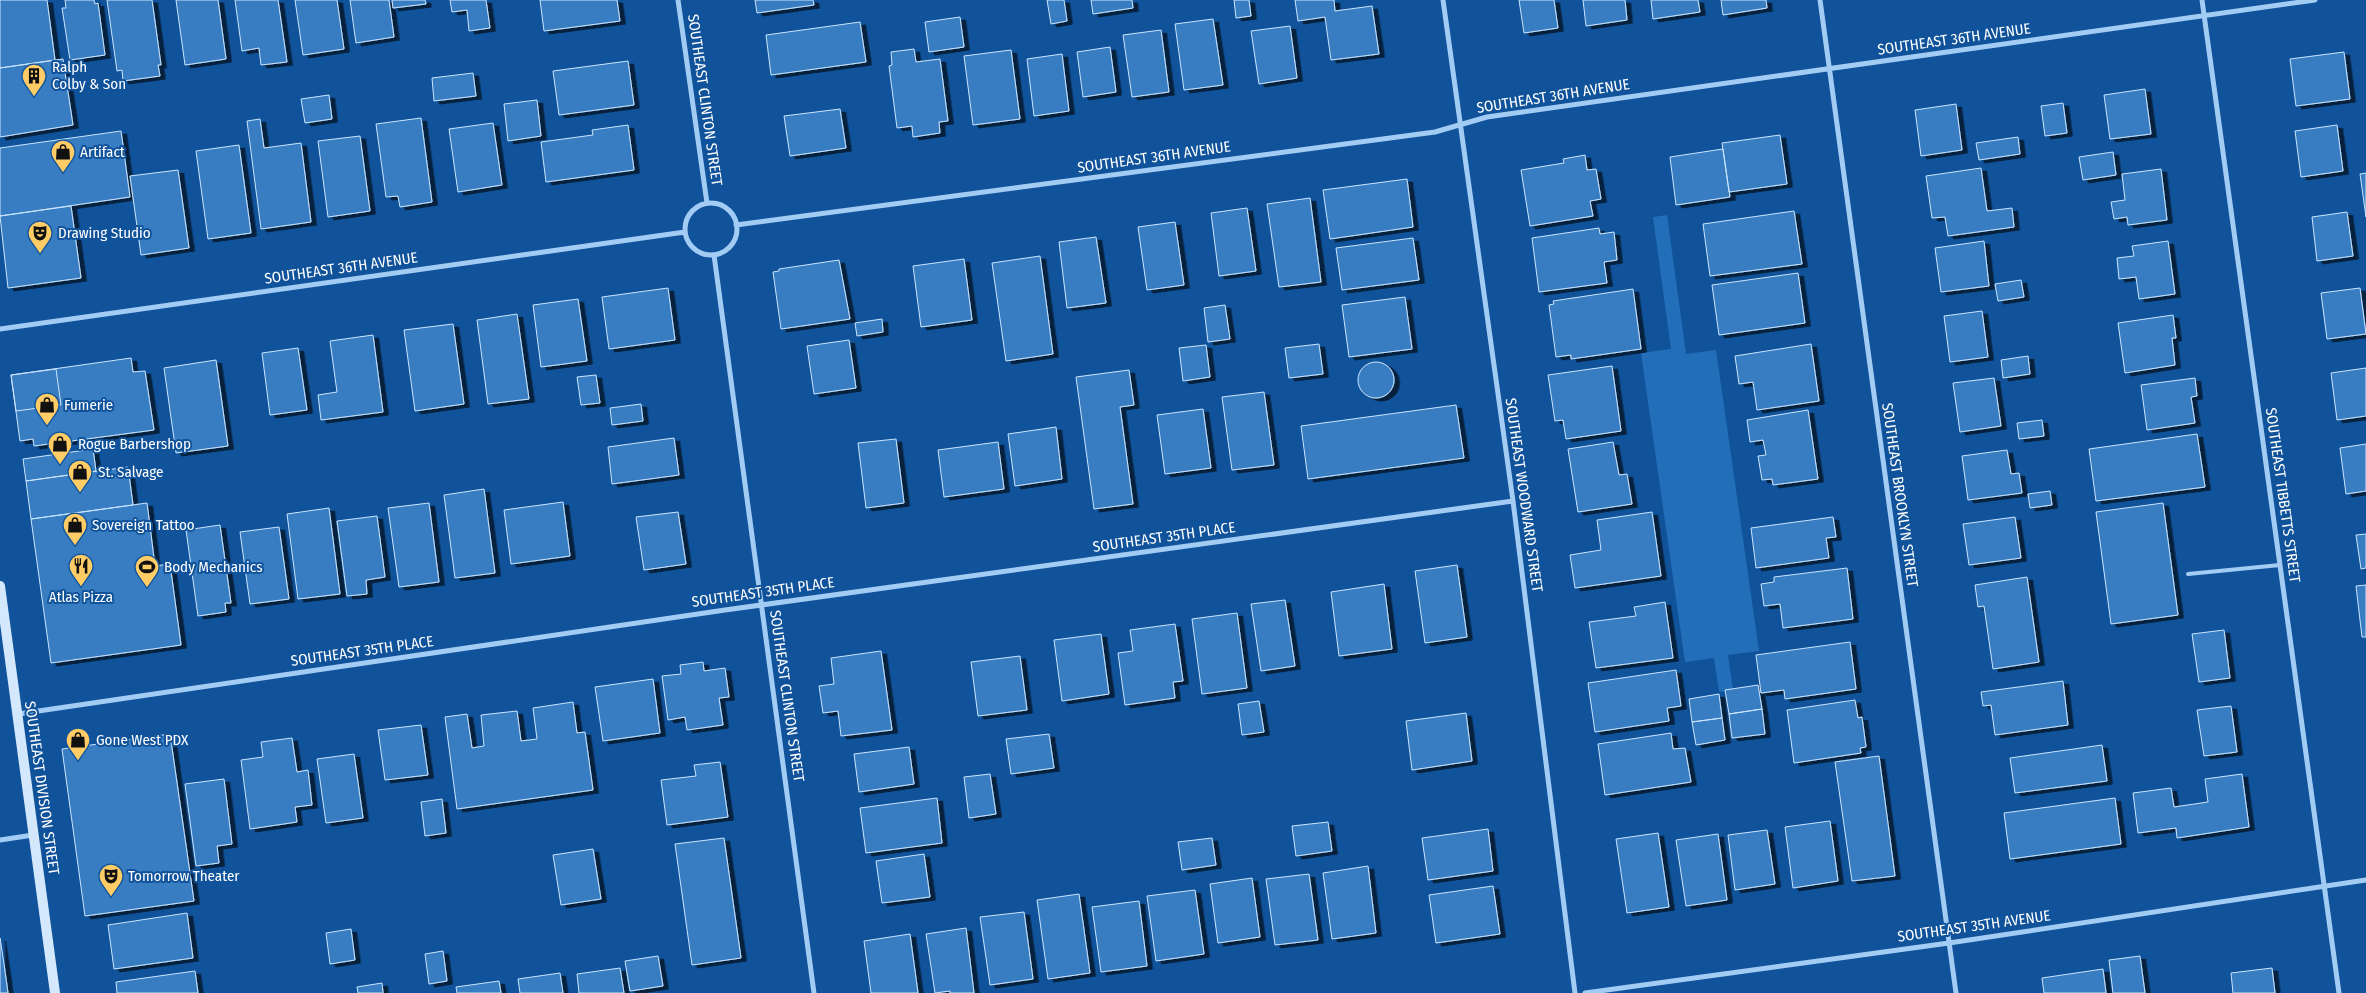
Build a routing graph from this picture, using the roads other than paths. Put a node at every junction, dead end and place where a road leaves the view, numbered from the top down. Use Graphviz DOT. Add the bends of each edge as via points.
graph roads {
  1 [pos="678,0"];
  2 [pos="1443,0"];
  3 [pos="1820,0"];
  4 [pos="2202,0"];
  5 [pos="2315,0"];
  6 [pos="2204,16"];
  7 [pos="1830,70"];
  8 [pos="1460,124"];
  9 [pos="707,203"];
  10 [pos="736,225"];
  11 [pos="686,232"];
  12 [pos="714,254"];
  13 [pos="0,329"];
  14 [pos="1513,502"];
  15 [pos="2280,565"];
  16 [pos="2188,574"];
  17 [pos="0,586"];
  18 [pos="762,605"];
  19 [pos="18,714"];
  20 [pos="33,835"];
  21 [pos="0,840"];
  22 [pos="2366,880"];
  23 [pos="2324,886"];
  24 [pos="1949,943"];
  25 [pos="55,993"];
  26 [pos="814,993"];
  27 [pos="1575,993"];
  28 [pos="1585,993"];
  29 [pos="1956,993"];
  30 [pos="2339,993"];
  1 -- 9 [label="street, SOUTHEAST CLINTON STREET"];
  2 -- 8 [label="street, SOUTHEAST WOODWARD STREET"];
  3 -- 7 [label="street, SOUTHEAST BROOKLYN STREET"];
  4 -- 6 [label="street, SOUTHEAST TIBBETTS STREET"];
  5 -- 6 [label="street, SOUTHEAST 36TH AVENUE"];
  6 -- 7 [label="street, SOUTHEAST 36TH AVENUE"];
  6 -- 15 [label="street, SOUTHEAST TIBBETTS STREET"];
  7 -- 8 [label="street, SOUTHEAST 36TH AVENUE" via="1488,116"];
  7 -- 24 [label="street, SOUTHEAST BROOKLYN STREET"];
  8 -- 10 [label="street, SOUTHEAST 36TH AVENUE" via="1425,133"];
  8 -- 14 [label="street, SOUTHEAST WOODWARD STREET"];
  9 -- 10 [label="street, SOUTHEAST CLINTON STREET" via="727,209 734,216"];
  9 -- 11 [label="street, SOUTHEAST CLINTON STREET" via="692,212 686,223"];
  10 -- 12 [label="street" via="736,235 730,246"];
  11 -- 12 [label="street" via="688,242 697,251"];
  11 -- 13 [label="street, SOUTHEAST 36TH AVENUE"];
  12 -- 18 [label="street, SOUTHEAST CLINTON STREET"];
  14 -- 18 [label="street, SOUTHEAST 35TH PLACE"];
  14 -- 27 [label="street, SOUTHEAST WOODWARD STREET"];
  15 -- 16 [label="lane"];
  15 -- 23 [label="street, SOUTHEAST TIBBETTS STREET"];
  17 -- 19 [label="main road, SOUTHEAST DIVISION STREET"];
  18 -- 19 [label="street, SOUTHEAST 35TH PLACE"];
  18 -- 26 [label="street, SOUTHEAST CLINTON STREET"];
  19 -- 20 [label="main road, SOUTHEAST DIVISION STREET"];
  20 -- 21 [label="street"];
  20 -- 25 [label="main road, SOUTHEAST DIVISION STREET"];
  22 -- 23 [label="street, SOUTHEAST 35TH AVENUE"];
  23 -- 24 [label="street, SOUTHEAST 35TH AVENUE"];
  23 -- 30 [label="street, SOUTHEAST TIBBETTS STREET"];
  24 -- 28 [label="street, SOUTHEAST 35TH AVENUE"];
  24 -- 29 [label="street, SOUTHEAST BROOKLYN STREET"];
}
